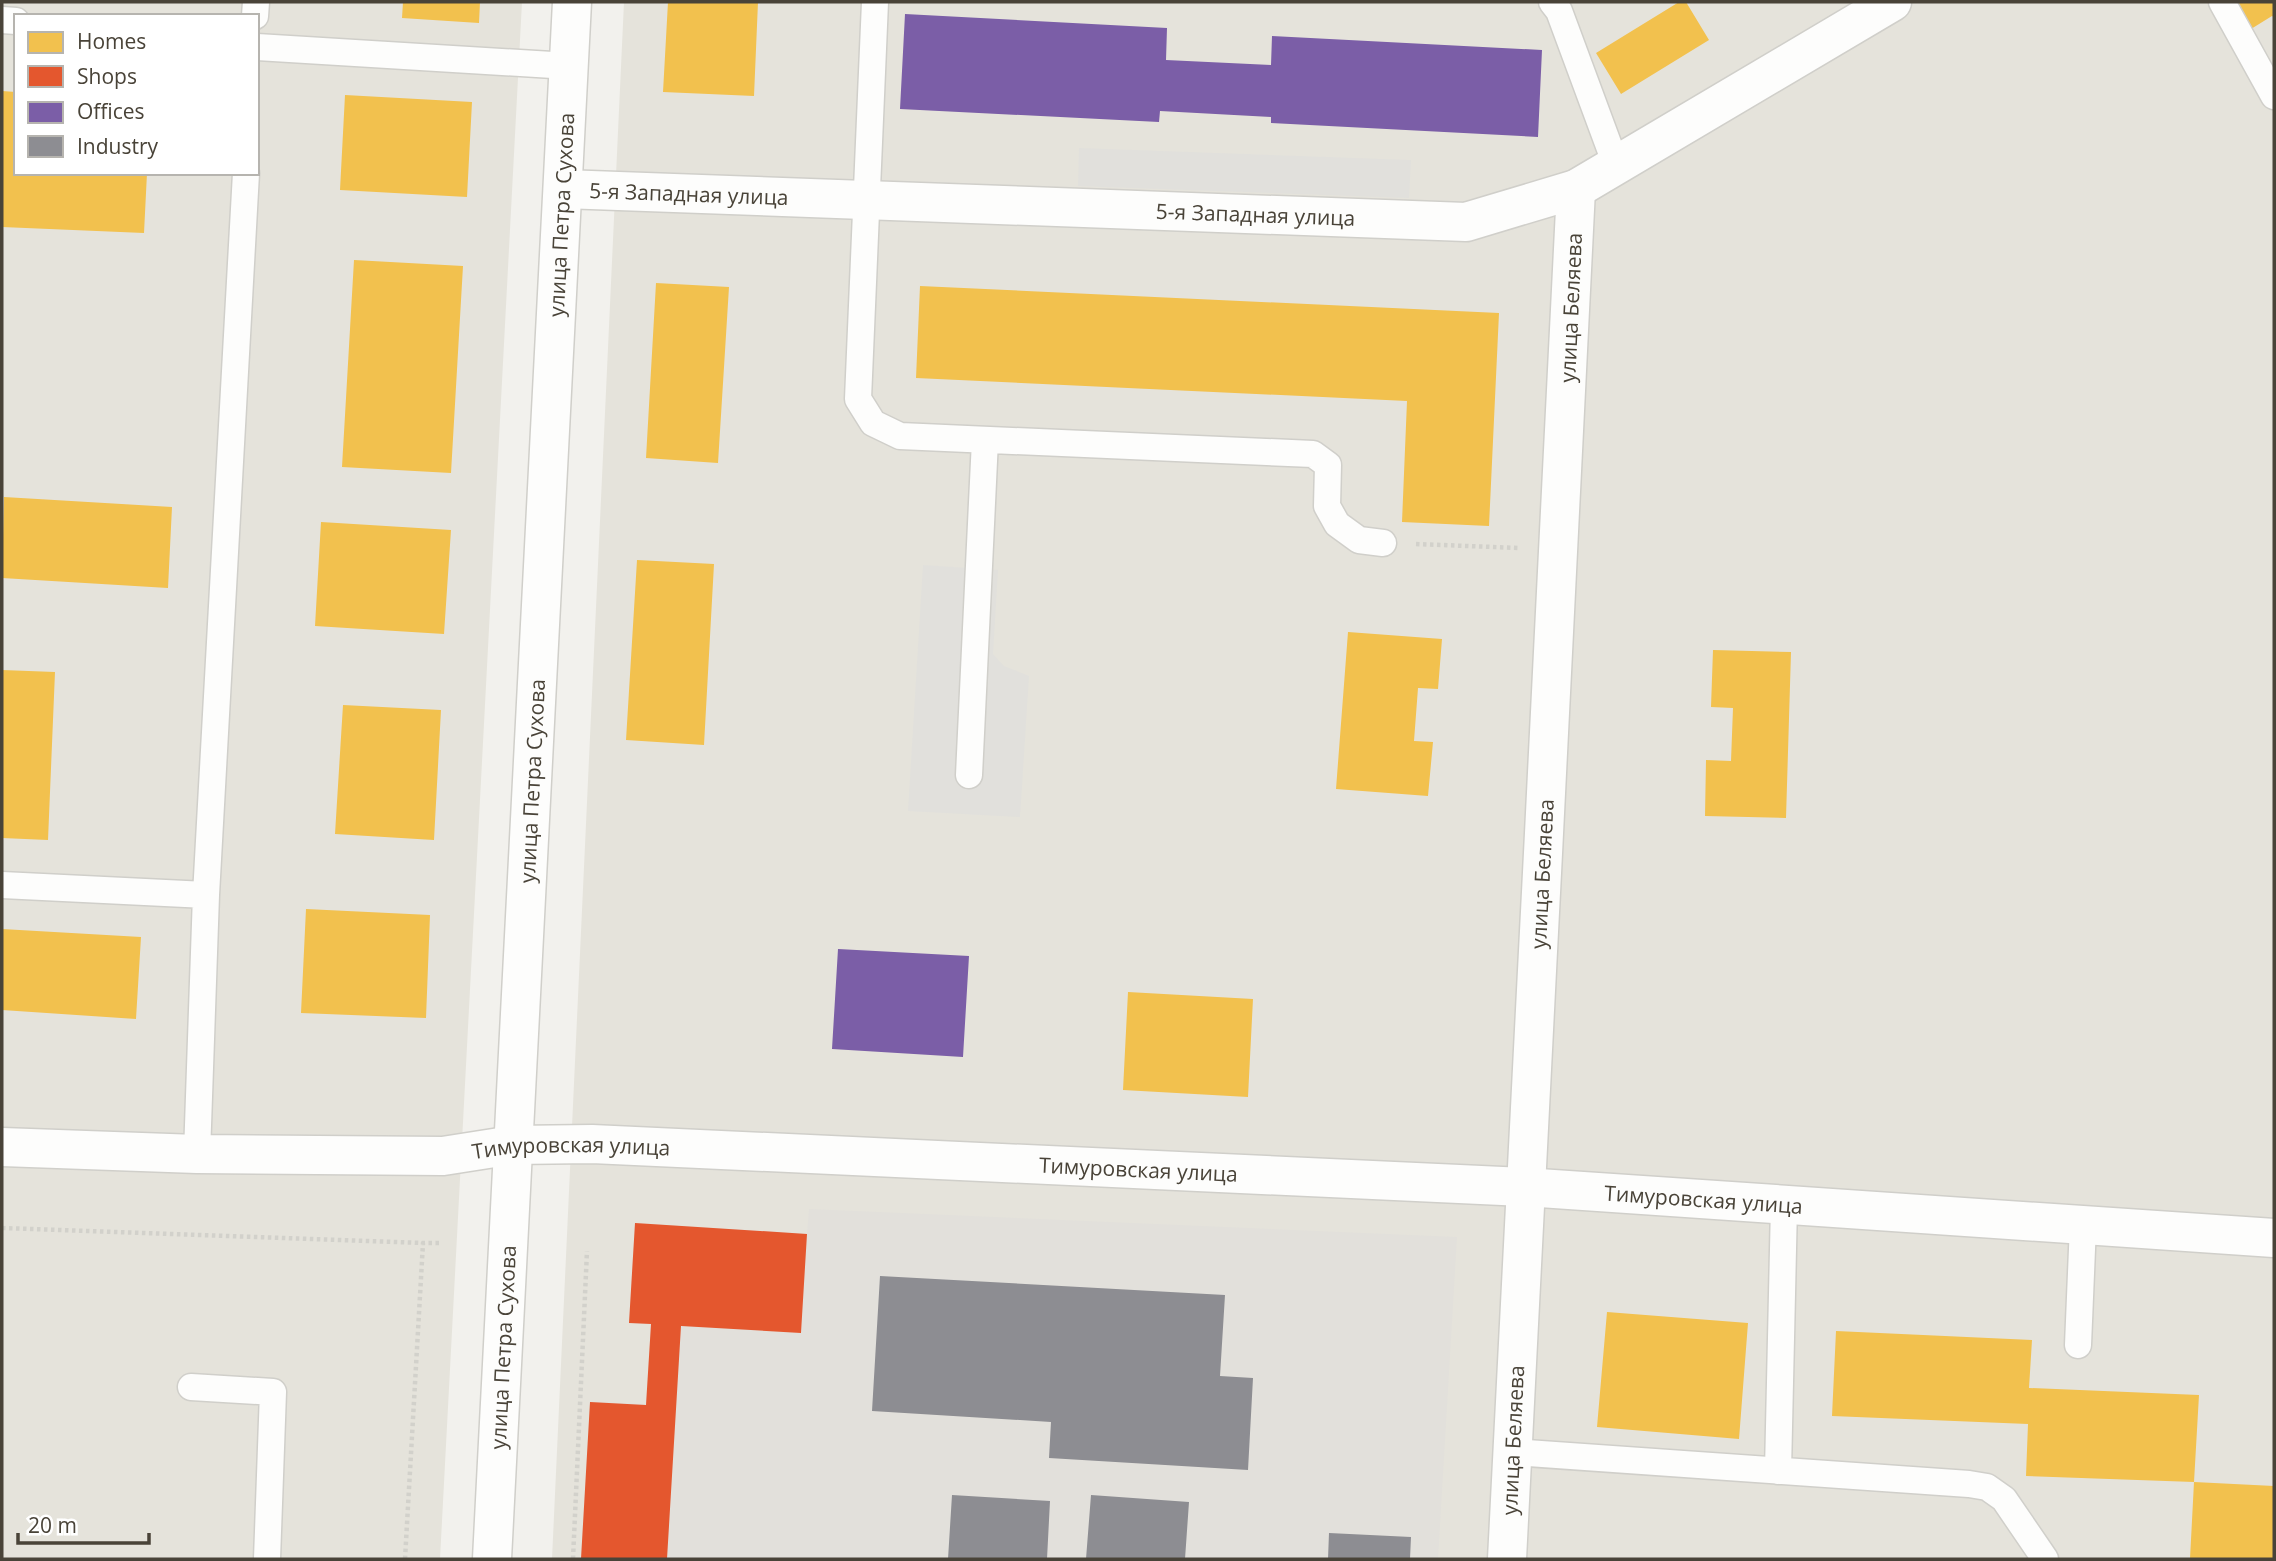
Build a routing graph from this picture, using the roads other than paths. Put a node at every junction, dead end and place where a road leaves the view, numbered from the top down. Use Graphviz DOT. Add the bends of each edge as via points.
graph roads {
  1 [pos="572,2"];
  2 [pos="875,2"];
  3 [pos="1552,2"];
  4 [pos="1892,2"];
  5 [pos="2222,2"];
  6 [pos="259,47"];
  7 [pos="569,66"];
  8 [pos="2274,96"];
  9 [pos="1616,165"];
  10 [pos="246,175"];
  11 [pos="563,189"];
  12 [pos="1576,189"];
  13 [pos="865,201"];
  14 [pos="985,440"];
  15 [pos="1383,542"];
  16 [pos="969,775"];
  17 [pos="2,885"];
  18 [pos="206,895"];
  19 [pos="513,1145"];
  20 [pos="2,1147"];
  21 [pos="197,1154"];
  22 [pos="1524,1187"];
  23 [pos="1784,1205"];
  24 [pos="2083,1225"];
  25 [pos="2274,1238"];
  26 [pos="2078,1345"];
  27 [pos="191,1387"];
  28 [pos="1511,1452"];
  29 [pos="1778,1471"];
  30 [pos="274,1559"];
  31 [pos="492,1559"];
  32 [pos="1507,1559"];
  33 [pos="2045,1559"];
  1 -- 7 [label="street, улица Петра Сухова"];
  2 -- 13 [label="lane"];
  3 -- 9 [label="lane"];
  4 -- 9 [label="street, 5-я Западная улица"];
  5 -- 8 [label="lane"];
  6 -- 7 [label="lane"];
  7 -- 11 [label="street, улица Петра Сухова"];
  9 -- 12 [label="street, 5-я Западная улица"];
  10 -- 18 [label="lane"];
  11 -- 13 [label="street, 5-я Западная улица"];
  11 -- 19 [label="street, улица Петра Сухова"];
  12 -- 13 [label="street, 5-я Западная улица" via="1466,222"];
  12 -- 22 [label="street, улица Беляева"];
  13 -- 14 [label="lane" via="858,399 873,423 900,436"];
  14 -- 15 [label="lane" via="1313,454 1328,465 1327,506 1337,524 1359,540"];
  14 -- 16 [label="lane"];
  17 -- 18 [label="lane"];
  18 -- 21 [label="lane"];
  19 -- 21 [label="street, Тимуровская улица" via="443,1156"];
  19 -- 22 [label="street, Тимуровская улица" via="592,1143"];
  19 -- 31 [label="street, улица Петра Сухова"];
  20 -- 21 [label="street, Тимуровская улица"];
  22 -- 23 [label="street, Тимуровская улица"];
  22 -- 28 [label="street, улица Беляева"];
  23 -- 24 [label="street, Тимуровская улица"];
  23 -- 29 [label="lane"];
  24 -- 25 [label="street, Тимуровская улица"];
  24 -- 26 [label="lane"];
  27 -- 30 [label="lane" via="273,1392"];
  28 -- 29 [label="lane"];
  28 -- 32 [label="street, улица Беляева"];
  29 -- 33 [label="lane" via="1987,1487 2004,1499"];
}
